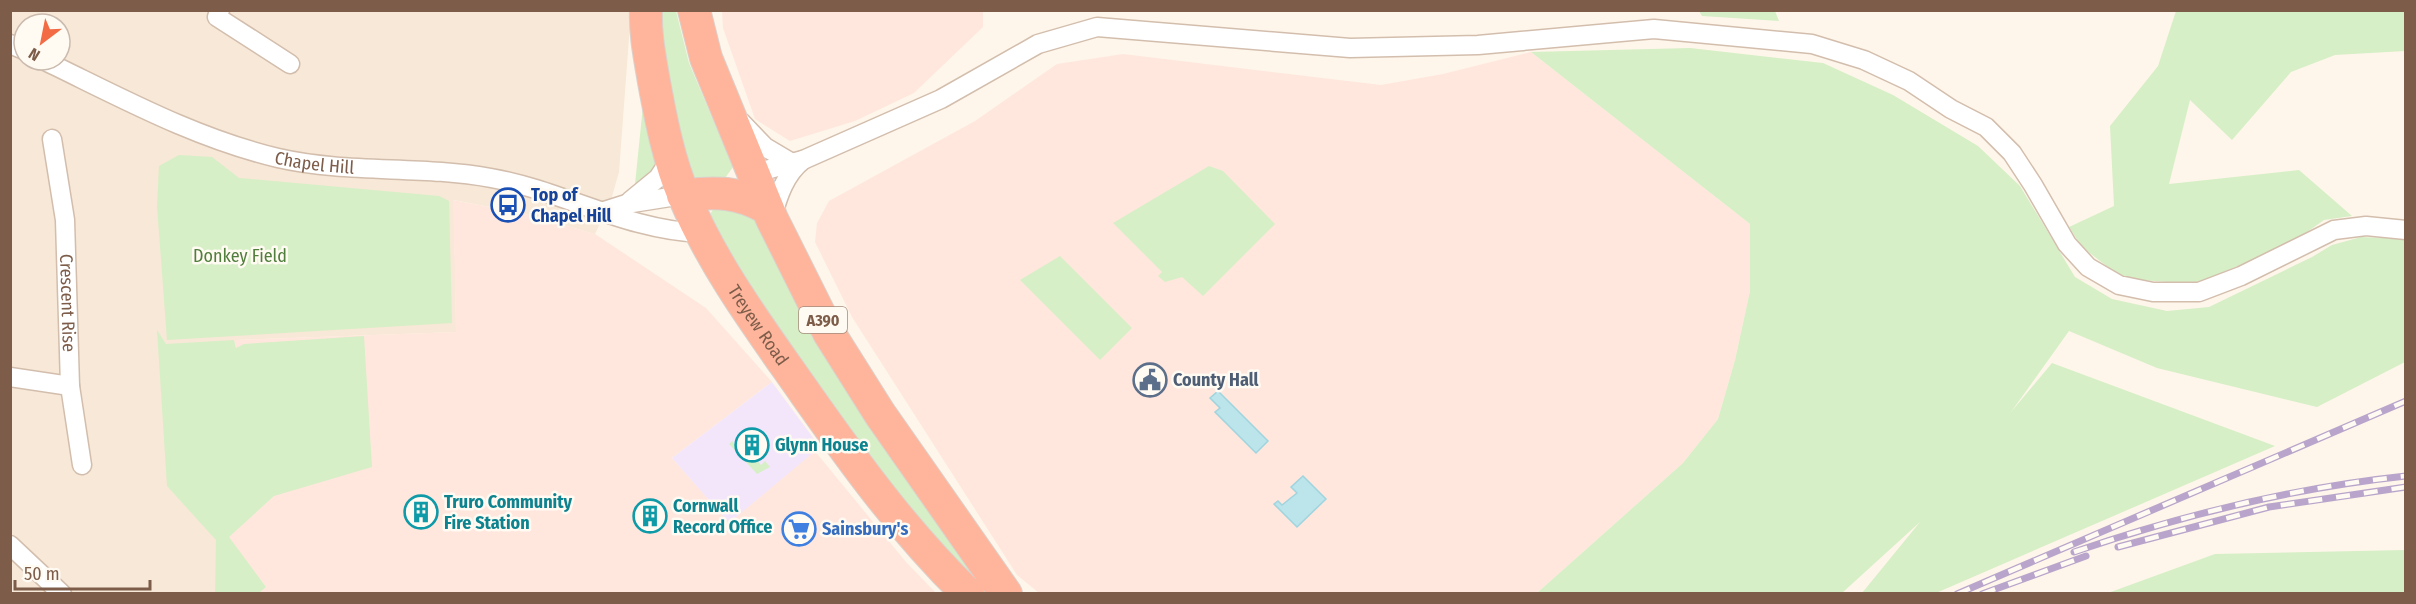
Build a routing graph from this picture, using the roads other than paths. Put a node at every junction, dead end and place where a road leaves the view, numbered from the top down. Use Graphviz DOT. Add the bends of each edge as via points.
graph roads {
  1 [pos="220,10"];
  2 [pos="646,10"];
  3 [pos="694,10"];
  4 [pos="291,64"];
  5 [pos="68,72"];
  6 [pos="726,105"];
  7 [pos="52,139"];
  8 [pos="672,157"];
  9 [pos="798,161"];
  10 [pos="755,173"];
  11 [pos="722,191"];
  12 [pos="683,195"];
  13 [pos="626,204"];
  14 [pos="601,212"];
  15 [pos="770,214"];
  16 [pos="2406,230"];
  17 [pos="701,233"];
  18 [pos="10,377"];
  19 [pos="70,386"];
  20 [pos="82,465"];
  21 [pos="10,545"];
  22 [pos="62,594"];
  23 [pos="968,594"];
  24 [pos="1006,594"];
  1 -- 4 [label="street" via="218,17"];
  2 -- 8 [label="highway, Treyew Road" via="645,29 659,110"];
  3 -- 6 [label="highway, A390" via="706,58"];
  5 -- 14 [label="street, Chapel Hill" via="164,119 278,158 350,168 491,178"];
  6 -- 9 [label="street" via="757,140"];
  6 -- 10 [label="highway, A390"];
  7 -- 19 [label="street, Crescent Rise" via="65,220"];
  8 -- 12 [label="highway, Treyew Road"];
  8 -- 13 [label="street" via="658,178"];
  9 -- 10 [label="street"];
  9 -- 15 [label="street"];
  9 -- 16 [label="street" via="940,99 1038,44 1097,27 1350,48 1478,45 1654,29 1812,44 1864,60 1909,81 1986,127 2012,153 2067,244 2088,267 2119,285 2153,292 2199,292 2334,230 2366,226"];
  10 -- 11 [label="highway"];
  10 -- 15 [label="highway, A390"];
  11 -- 12 [label="highway"];
  11 -- 15 [label="highway" via="753,200"];
  12 -- 13 [label="street"];
  12 -- 17 [label="highway, Treyew Road"];
  13 -- 14 [label="street"];
  14 -- 17 [label="street, Chapel Hill" via="642,226"];
  15 -- 24 [label="highway, A390" via="835,342 880,414"];
  17 -- 23 [label="highway, Treyew Road" via="749,315 874,489 912,536"];
  18 -- 19 [label="street"];
  19 -- 20 [label="street, Crescent Rise"];
  21 -- 22 [label="street"];
}
